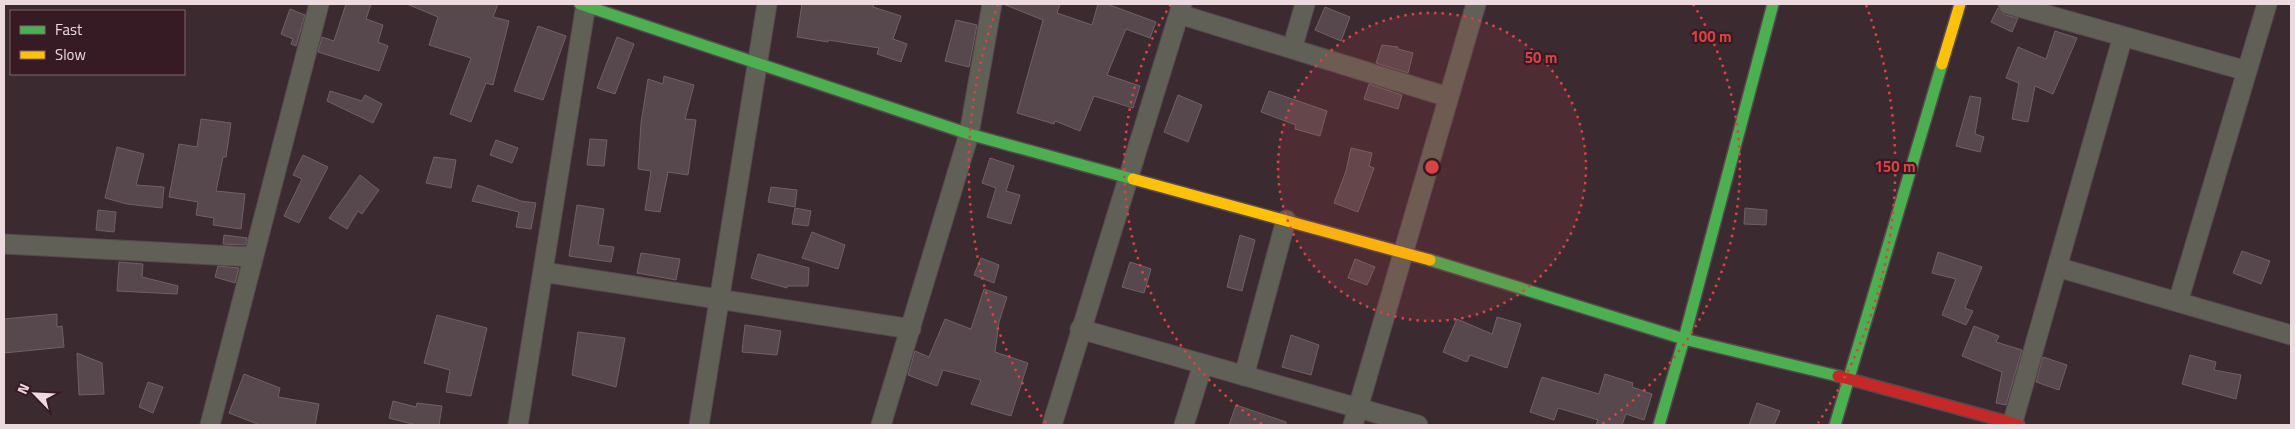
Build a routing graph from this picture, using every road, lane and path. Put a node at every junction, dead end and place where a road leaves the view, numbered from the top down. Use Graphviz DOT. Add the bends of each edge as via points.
graph roads {
  1 [pos="319,4"];
  2 [pos="584,4"];
  3 [pos="767,4"];
  4 [pos="992,4"];
  5 [pos="1305,4"];
  6 [pos="1476,4"];
  7 [pos="1773,4"];
  8 [pos="1960,4"];
  9 [pos="2008,4"];
  10 [pos="2267,4"];
  11 [pos="1181,9"];
  12 [pos="2123,36"];
  13 [pos="1292,49"];
  14 [pos="758,64"];
  15 [pos="2247,70"];
  16 [pos="1448,97"];
  17 [pos="969,134"];
  18 [pos="1128,177"];
  19 [pos="1286,220"];
  20 [pos="4,244"];
  21 [pos="1402,252"];
  22 [pos="253,257"];
  23 [pos="2057,267"];
  24 [pos="543,272"];
  25 [pos="719,299"];
  26 [pos="2178,302"];
  27 [pos="911,329"];
  28 [pos="1080,329"];
  29 [pos="2291,335"];
  30 [pos="1684,339"];
  31 [pos="1203,364"];
  32 [pos="1244,376"];
  33 [pos="1849,379"];
  34 [pos="1356,417"];
  35 [pos="210,425"];
  36 [pos="518,425"];
  37 [pos="700,425"];
  38 [pos="881,425"];
  39 [pos="1052,425"];
  40 [pos="1184,425"];
  41 [pos="1418,425"];
  42 [pos="1659,425"];
  43 [pos="1835,425"];
  44 [pos="2014,425"];
  1 -- 22 [label="street"];
  2 -- 14 [label="street"];
  2 -- 24 [label="street"];
  3 -- 14 [label="street"];
  4 -- 17 [label="street"];
  5 -- 13 [label="street"];
  6 -- 16 [label="street"];
  7 -- 30 [label="street"];
  8 -- 33 [label="street"];
  9 -- 12 [label="street"];
  10 -- 15 [label="street"];
  11 -- 13 [label="street"];
  11 -- 18 [label="street"];
  12 -- 15 [label="street"];
  12 -- 23 [label="street"];
  13 -- 16 [label="street"];
  14 -- 17 [label="street"];
  14 -- 25 [label="street"];
  15 -- 26 [label="street"];
  16 -- 21 [label="street"];
  17 -- 18 [label="street"];
  17 -- 27 [label="street"];
  18 -- 19 [label="street"];
  18 -- 28 [label="street"];
  19 -- 21 [label="street"];
  19 -- 32 [label="street"];
  20 -- 22 [label="street"];
  21 -- 30 [label="street"];
  21 -- 34 [label="street"];
  22 -- 35 [label="street"];
  23 -- 26 [label="street"];
  23 -- 44 [label="street"];
  24 -- 25 [label="street"];
  24 -- 36 [label="street"];
  25 -- 27 [label="street"];
  25 -- 37 [label="street"];
  26 -- 29 [label="street"];
  27 -- 38 [label="street"];
  28 -- 31 [label="street"];
  28 -- 39 [label="street"];
  30 -- 33 [label="street"];
  30 -- 42 [label="street"];
  31 -- 32 [label="street"];
  31 -- 40 [label="street"];
  32 -- 34 [label="street"];
  33 -- 43 [label="street"];
  33 -- 44 [label="street"];
  34 -- 41 [label="street"];
}
